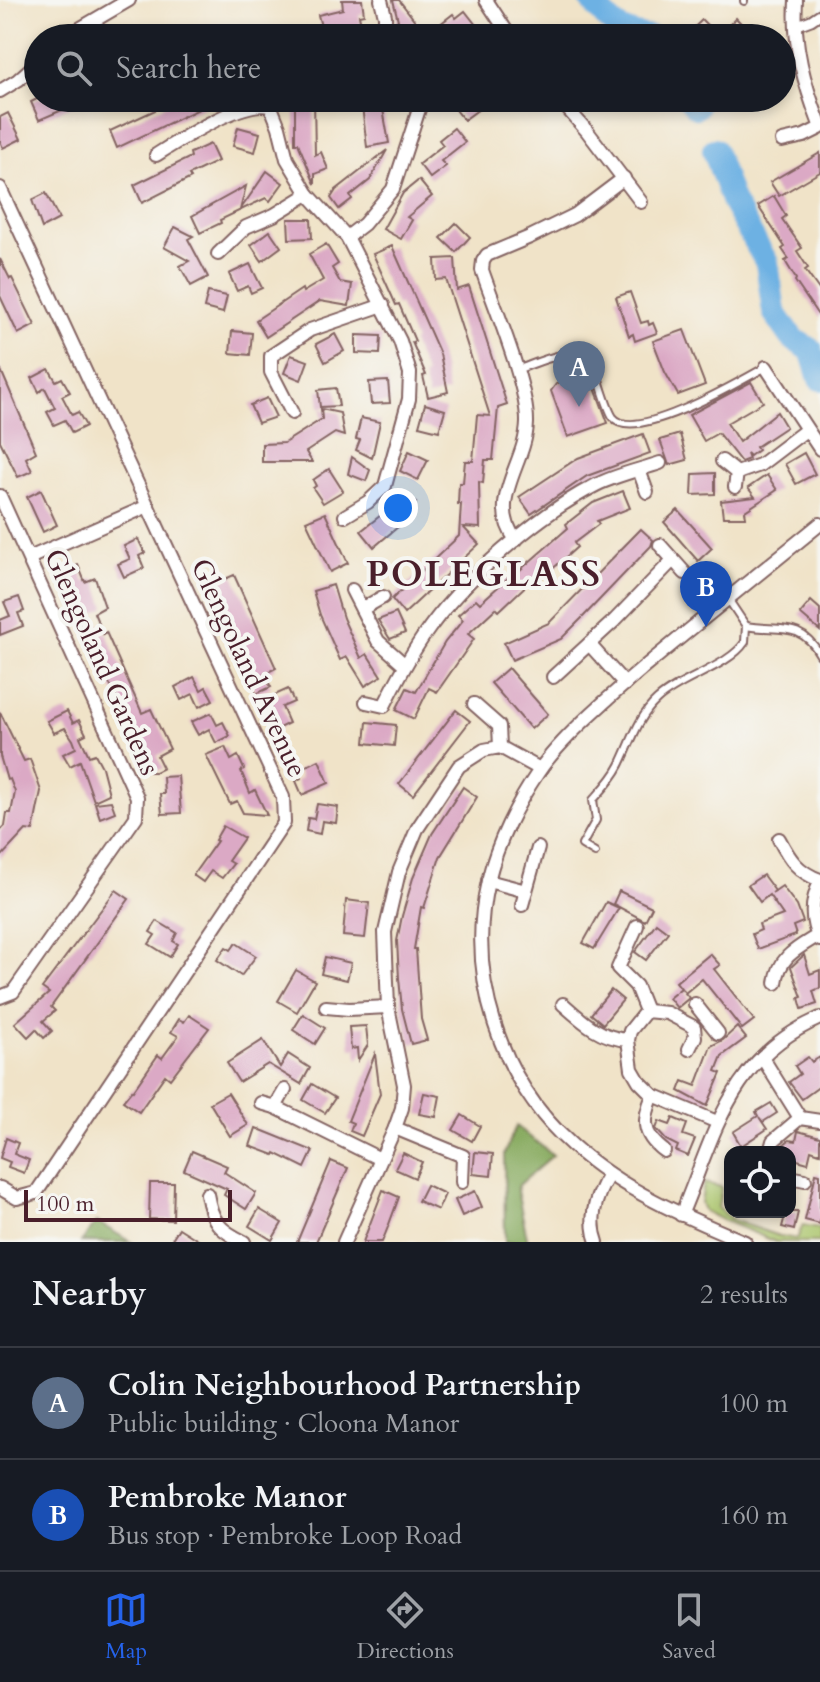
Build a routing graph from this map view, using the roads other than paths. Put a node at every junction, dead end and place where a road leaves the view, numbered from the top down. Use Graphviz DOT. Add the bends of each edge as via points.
graph roads {
  1 [pos="129,0"];
  2 [pos="381,0"];
  3 [pos="486,0"];
  4 [pos="796,0"];
  5 [pos="820,14"];
  6 [pos="88,24"];
  7 [pos="385,24"];
  8 [pos="500,24"];
  9 [pos="795,24"];
  10 [pos="796,26"];
  11 [pos="796,33"];
  12 [pos="24,75"];
  13 [pos="0,91"];
  14 [pos="241,112"];
  15 [pos="273,112"];
  16 [pos="416,112"];
  17 [pos="570,112"];
  18 [pos="820,126"];
  19 [pos="782,141"];
  20 [pos="156,155"];
  21 [pos="624,178"];
  22 [pos="0,188"];
  23 [pos="308,194"];
  24 [pos="641,202"];
  25 [pos="347,237"];
  26 [pos="218,254"];
  27 [pos="383,305"];
  28 [pos="766,367"];
  29 [pos="516,370"];
  30 [pos="292,413"];
  31 [pos="806,430"];
  32 [pos="401,433"];
  33 [pos="416,436"];
  34 [pos="820,449"];
  35 [pos="722,461"];
  36 [pos="660,463"];
  37 [pos="639,470"];
  38 [pos="737,473"];
  39 [pos="735,487"];
  40 [pos="647,492"];
  41 [pos="0,496"];
  42 [pos="148,506"];
  43 [pos="345,516"];
  44 [pos="820,524"];
  45 [pos="516,540"];
  46 [pos="660,545"];
  47 [pos="29,558"];
  48 [pos="673,560"];
  49 [pos="685,573"];
  50 [pos="352,590"];
  51 [pos="383,597"];
  52 [pos="728,599"];
  53 [pos="362,609"];
  54 [pos="746,626"];
  55 [pos="589,644"];
  56 [pos="820,655"];
  57 [pos="405,665"];
  58 [pos="553,677"];
  59 [pos="625,684"];
  60 [pos="366,702"];
  61 [pos="474,704"];
  62 [pos="500,747"];
  63 [pos="540,769"];
  64 [pos="779,839"];
  65 [pos="538,848"];
  66 [pos="595,853"];
  67 [pos="488,881"];
  68 [pos="820,881"];
  69 [pos="526,891"];
  70 [pos="522,905"];
  71 [pos="637,926"];
  72 [pos="819,938"];
  73 [pos="776,983"];
  74 [pos="0,997"];
  75 [pos="563,1004"];
  76 [pos="695,1004"];
  77 [pos="326,1007"];
  78 [pos="388,1007"];
  79 [pos="589,1007"];
  80 [pos="646,1011"];
  81 [pos="578,1018"];
  82 [pos="820,1018"];
  83 [pos="707,1019"];
  84 [pos="694,1027"];
  85 [pos="718,1033"];
  86 [pos="628,1040"];
  87 [pos="689,1049"];
  88 [pos="762,1057"];
  89 [pos="285,1090"];
  90 [pos="653,1095"];
  91 [pos="261,1103"];
  92 [pos="275,1107"];
  93 [pos="800,1118"];
  94 [pos="820,1121"];
  95 [pos="717,1122"];
  96 [pos="395,1128"];
  97 [pos="772,1146"];
  98 [pos="664,1151"];
  99 [pos="380,1159"];
  100 [pos="609,1174"];
  101 [pos="796,1178"];
  102 [pos="805,1180"];
  103 [pos="462,1182"];
  104 [pos="2,1190"];
  105 [pos="207,1194"];
  106 [pos="681,1215"];
  107 [pos="244,1242"];
  108 [pos="344,1242"];
  109 [pos="597,1242"];
  110 [pos="745,1242"];
  1 -- 6 [label="street"];
  2 -- 7 [label="street"];
  3 -- 8 [label="street"];
  4 -- 9 [label="street"];
  5 -- 10 [label="street"];
  11 -- 18 [label="street" via="803,80"];
  12 -- 13 [label="street"];
  14 -- 20 [label="street" via="218,119"];
  15 -- 23 [label="street" via="287,159"];
  16 -- 25 [label="street" via="393,189"];
  17 -- 21 [label="street"];
  18 -- 19 [label="street"];
  21 -- 24 [label="street"];
  21 -- 29 [label="street" via="575,215 483,261"];
  22 -- 42 [label="street, Glengoland Avenue"];
  23 -- 25 [label="street"];
  23 -- 26 [label="street" via="246,227"];
  25 -- 27 [label="street"];
  27 -- 30 [label="street" via="310,330 271,356 271,372"];
  27 -- 32 [label="street" via="410,373"];
  28 -- 29 [label="lane" via="642,424 624,424 613,417 592,358 569,352"];
  28 -- 31 [label="street"];
  29 -- 45 [label="street" via="528,420 504,503 504,516"];
  31 -- 34 [label="street"];
  31 -- 38 [label="street" via="760,465"];
  32 -- 33 [label="street"];
  32 -- 43 [label="street" via="385,486"];
  35 -- 38 [label="street"];
  36 -- 37 [label="street"];
  37 -- 40 [label="street"];
  37 -- 45 [label="street" via="575,496"];
  38 -- 39 [label="street"];
  41 -- 47 [label="street, Glengoland Gardens"];
  42 -- 47 [label="street"];
  42 -- 104 [label="street, Glengoland Avenue" via="283,797 284,823 36,1193 17,1198"];
  44 -- 52 [label="street"];
  45 -- 57 [label="street" via="468,585"];
  46 -- 48 [label="street"];
  47 -- 74 [label="street, Glengoland Gardens" via="137,797 136,817 13,992"];
  48 -- 49 [label="street"];
  48 -- 55 [label="street"];
  50 -- 53 [label="street"];
  51 -- 53 [label="street"];
  52 -- 54 [label="lane"];
  52 -- 59 [label="street"];
  53 -- 57 [label="street" via="378,641"];
  54 -- 56 [label="lane" via="795,630"];
  54 -- 66 [label="lane" via="740,650 675,686 645,712 619,768 593,800 596,820 582,845"];
  55 -- 58 [label="street"];
  55 -- 59 [label="street"];
  57 -- 60 [label="street" via="384,706"];
  59 -- 63 [label="street"];
  61 -- 62 [label="street" via="499,726"];
  62 -- 63 [label="street"];
  62 -- 78 [label="street" via="484,750 459,766 417,829 399,872 385,932"];
  63 -- 67 [label="street"];
  64 -- 68 [label="street" via="790,861"];
  65 -- 69 [label="street"];
  67 -- 69 [label="street"];
  67 -- 100 [label="street" via="484,971 507,1057 545,1118"];
  68 -- 72 [label="street" via="813,908"];
  69 -- 70 [label="street"];
  71 -- 80 [label="street" via="618,968 636,986"];
  72 -- 73 [label="street" via="785,956"];
  75 -- 81 [label="street"];
  76 -- 83 [label="street"];
  77 -- 78 [label="street"];
  78 -- 96 [label="street" via="404,1085"];
  79 -- 81 [label="street"];
  80 -- 84 [label="street" via="667,1013"];
  80 -- 86 [label="street"];
  81 -- 86 [label="street" via="604,1036"];
  82 -- 88 [label="street" via="785,1035"];
  83 -- 84 [label="street"];
  83 -- 85 [label="street"];
  84 -- 87 [label="street"];
  86 -- 90 [label="street" via="632,1069"];
  88 -- 93 [label="street"];
  88 -- 95 [label="street"];
  89 -- 92 [label="street"];
  90 -- 95 [label="street"];
  90 -- 98 [label="street" via="646,1125 653,1143"];
  91 -- 92 [label="street"];
  92 -- 99 [label="street"];
  93 -- 94 [label="street"];
  93 -- 97 [label="street"];
  95 -- 106 [label="street"];
  96 -- 99 [label="street"];
  96 -- 103 [label="street" via="463,1156"];
  99 -- 108 [label="street"];
  100 -- 106 [label="street"];
  100 -- 109 [label="street" via="594,1208"];
  101 -- 102 [label="street"];
  105 -- 107 [label="street" via="218,1224"];
  106 -- 110 [label="street"];
}
